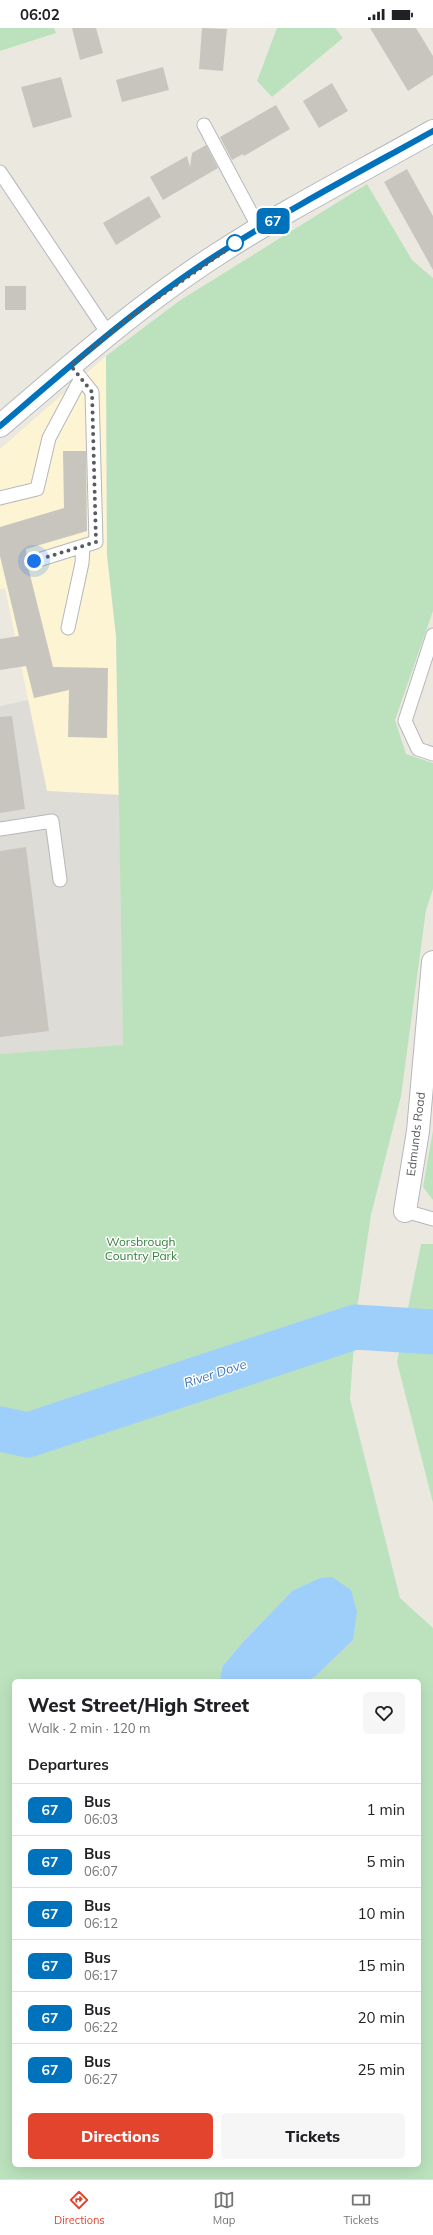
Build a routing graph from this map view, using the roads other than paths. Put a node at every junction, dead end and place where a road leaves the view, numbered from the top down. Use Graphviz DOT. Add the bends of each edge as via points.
graph roads {
  1 [pos="204,125"];
  2 [pos="433,131"];
  3 [pos="0,172"];
  4 [pos="259,228"];
  5 [pos="109,335"];
  6 [pos="76,372"];
  7 [pos="0,426"];
  8 [pos="0,498"];
  9 [pos="83,546"];
  10 [pos="34,561"];
  11 [pos="68,628"];
  12 [pos="433,635"];
  13 [pos="433,754"];
  14 [pos="0,828"];
  15 [pos="60,880"];
  16 [pos="433,962"];
  17 [pos="431,1005"];
  18 [pos="405,1211"];
  19 [pos="433,1219"];
  1 -- 4 [label="lane"];
  2 -- 4 [label="main road"];
  3 -- 5 [label="lane"];
  4 -- 5 [label="main road" via="217,255"];
  5 -- 6 [label="main road"];
  6 -- 7 [label="main road"];
  6 -- 8 [label="lane" via="49,438 37,489"];
  6 -- 9 [label="lane" via="92,392 96,542"];
  9 -- 10 [label="lane"];
  9 -- 11 [label="lane" via="82,563"];
  12 -- 13 [label="lane" via="405,721 418,749"];
  14 -- 15 [label="lane" via="52,821"];
  16 -- 17 [label="main road, Edmunds Road"];
  17 -- 18 [label="main road, Edmunds Road" via="418,1131"];
  18 -- 19 [label="lane"];
}
